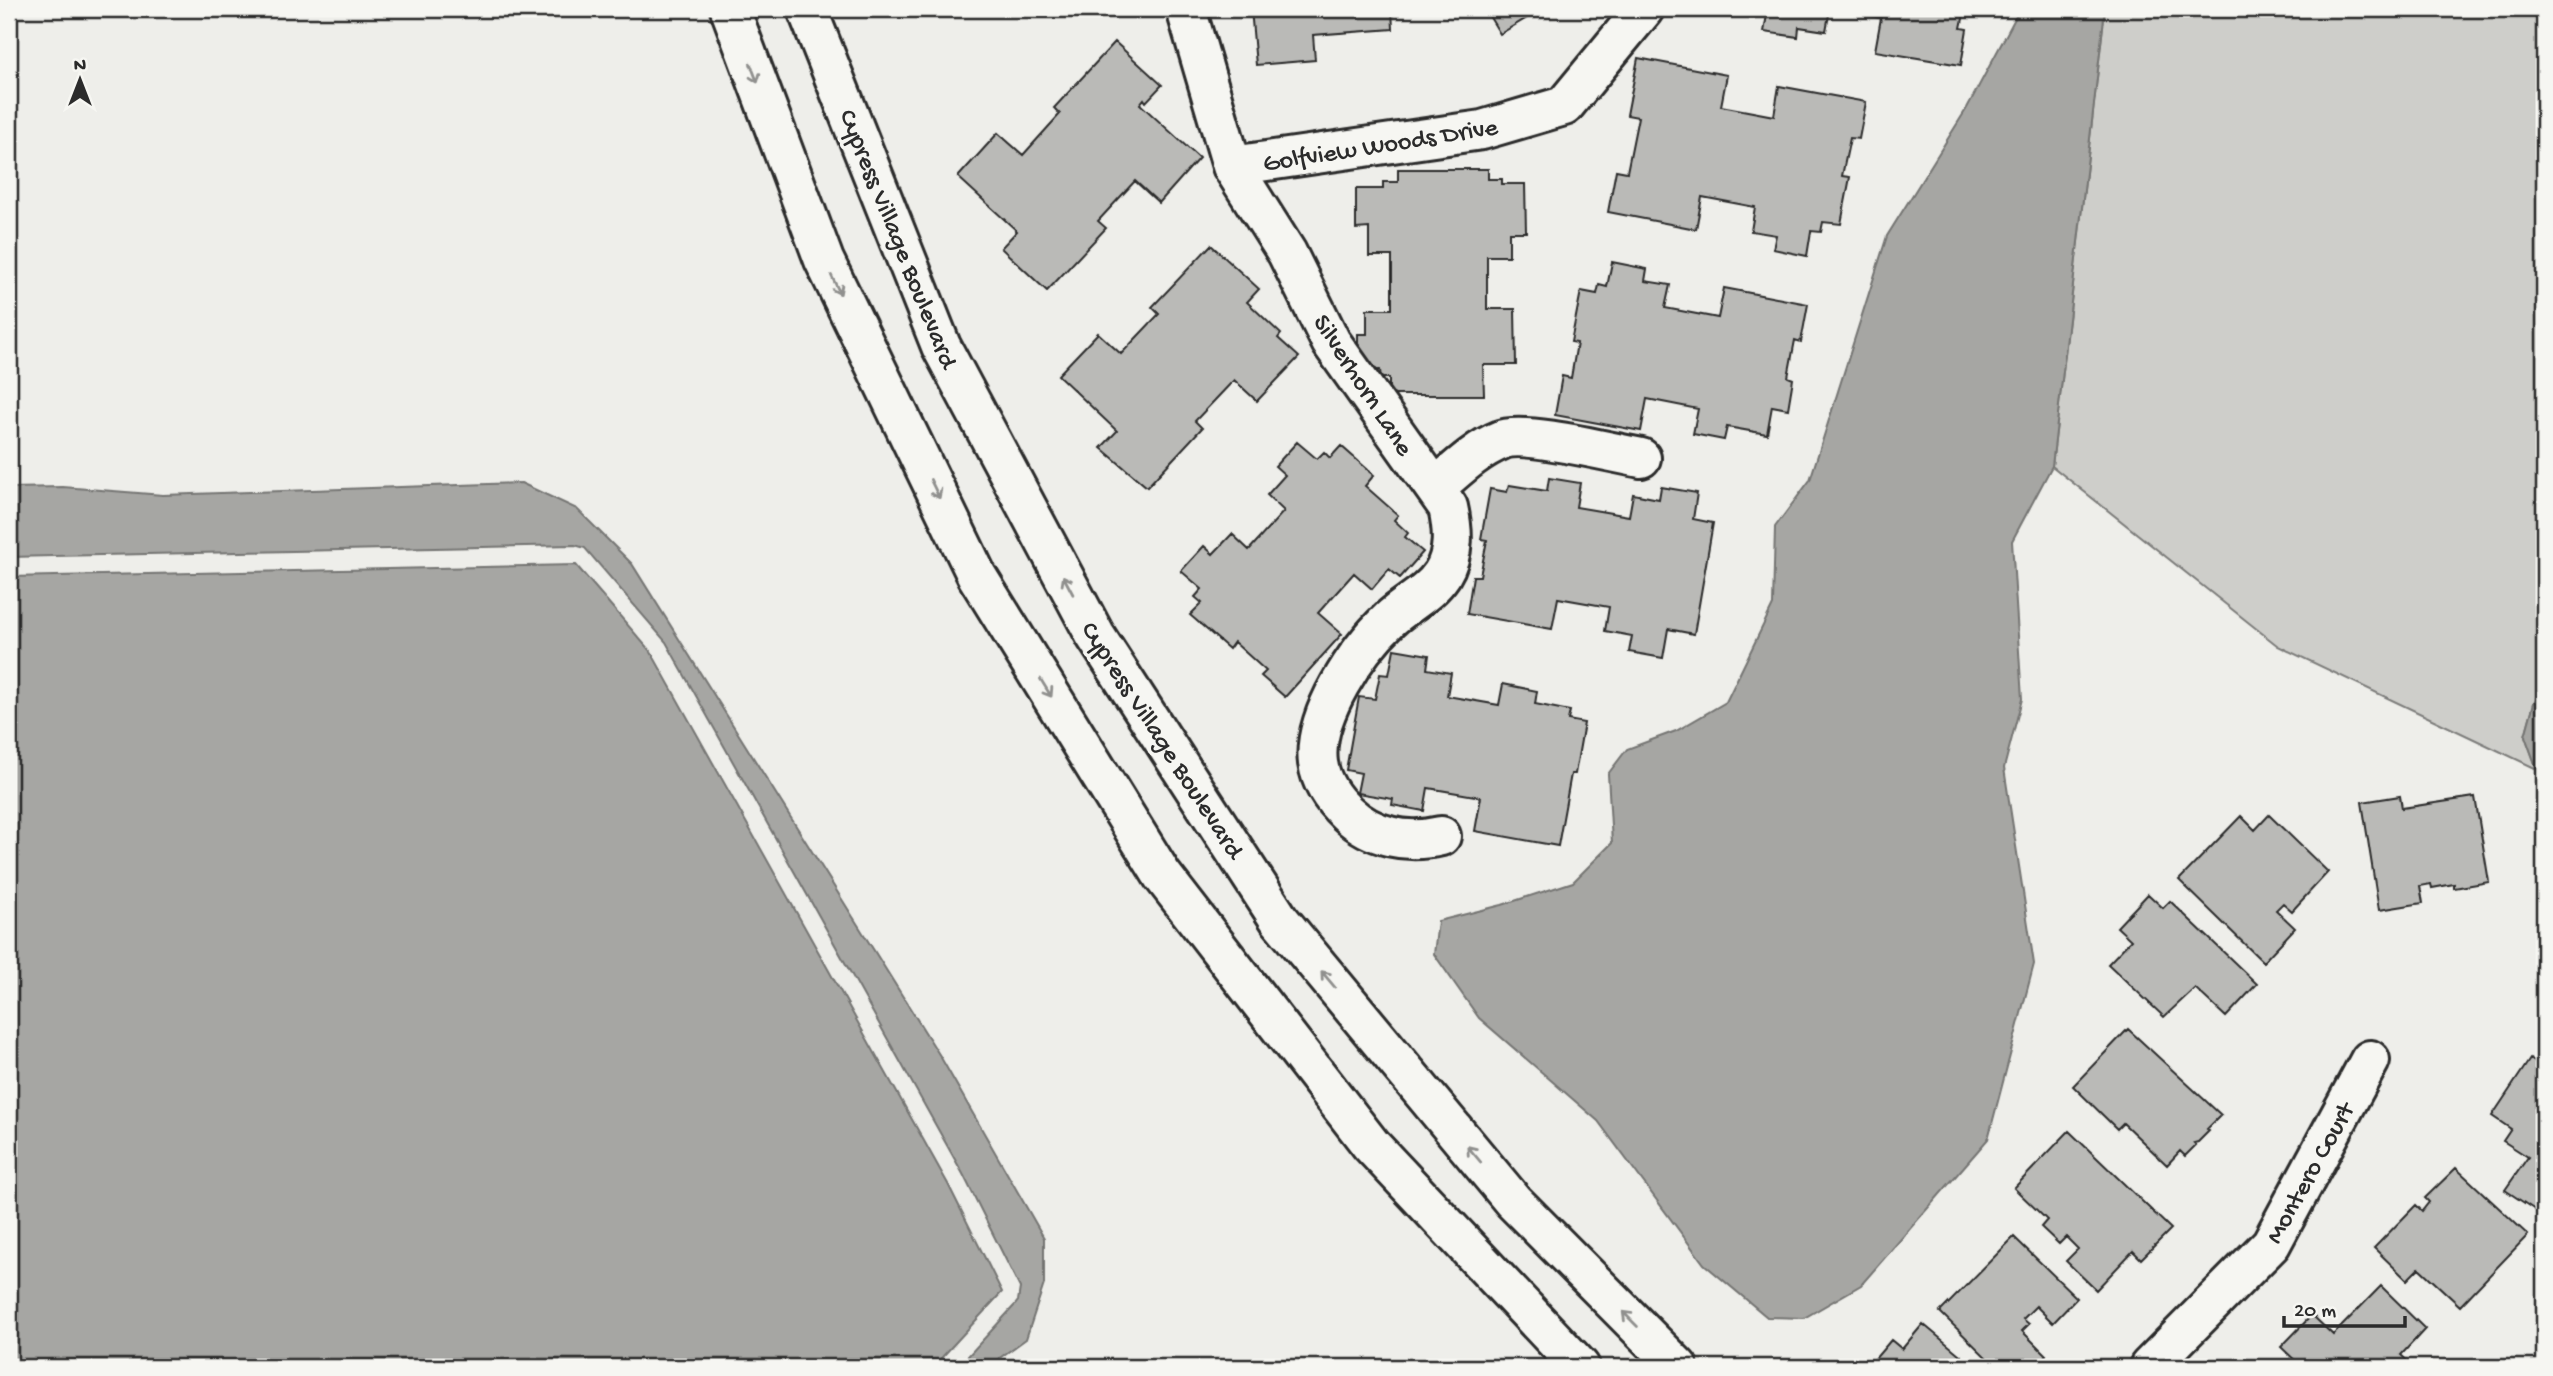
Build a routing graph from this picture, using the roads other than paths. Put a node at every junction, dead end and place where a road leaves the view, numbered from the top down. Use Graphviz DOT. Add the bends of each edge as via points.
graph roads {
  1 [pos="730,9"];
  2 [pos="807,9"];
  3 [pos="1185,9"];
  4 [pos="1644,9"];
  5 [pos="1232,166"];
  6 [pos="1641,458"];
  7 [pos="1435,488"];
  8 [pos="1441,836"];
  9 [pos="2370,1060"];
  10 [pos="1580,1367"];
  11 [pos="1678,1367"];
  12 [pos="2149,1367"];
  1 -- 10 [label="street, one-way" via="824,260 977,576 1162,875 1371,1145"];
  11 -- 2 [label="street, Cypress Village Boulevard, one-way" via="1513,1201 1279,919 1095,635 942,346"];
  3 -- 5 [label="street, Golfview Woods Drive"];
  4 -- 5 [label="street, Golfview Woods Drive" via="1564,106 1482,130"];
  5 -- 7 [label="street, Silverhorn Lane" via="1287,253 1331,342"];
  6 -- 7 [label="street" via="1503,438"];
  7 -- 8 [label="street, Silverhorn Lane" via="1448,507 1453,530 1442,573 1427,593 1392,617 1355,658 1332,702 1319,742 1318,762 1324,784 1355,820 1390,837 1424,840"];
  9 -- 12 [label="street, Montero Court" via="2271,1244"];
}
